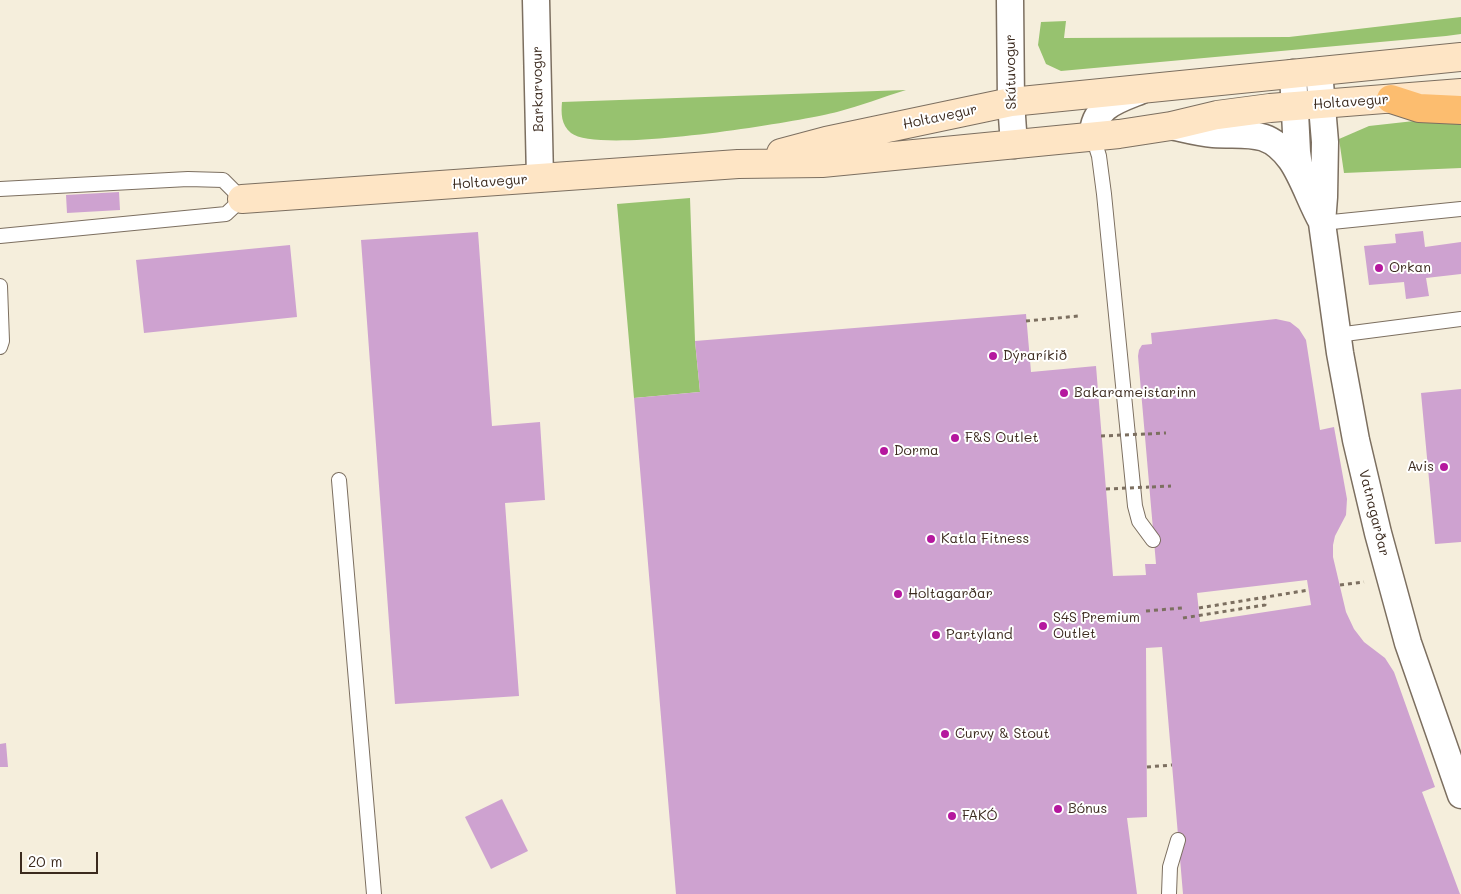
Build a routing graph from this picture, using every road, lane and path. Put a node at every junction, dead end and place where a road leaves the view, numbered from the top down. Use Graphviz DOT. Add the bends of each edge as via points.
graph roads {
  1 [pos="536,0"];
  2 [pos="1010,0"];
  3 [pos="1461,57"];
  4 [pos="1319,71"];
  5 [pos="1292,73"];
  6 [pos="1145,89"];
  7 [pos="1461,93"];
  8 [pos="1391,99"];
  9 [pos="1011,102"];
  10 [pos="1322,104"];
  11 [pos="1295,106"];
  12 [pos="1461,110"];
  13 [pos="1171,126"];
  14 [pos="1093,137"];
  15 [pos="1014,144"];
  16 [pos="738,164"];
  17 [pos="540,178"];
  18 [pos="1302,181"];
  19 [pos="0,189"];
  20 [pos="242,200"];
  21 [pos="1461,209"];
  22 [pos="1322,223"];
  23 [pos="0,236"];
  24 [pos="0,286"];
  25 [pos="1079,316"];
  26 [pos="1461,319"];
  27 [pos="1026,321"];
  28 [pos="1338,335"];
  29 [pos="0,347"];
  30 [pos="1166,432"];
  31 [pos="1101,436"];
  32 [pos="339,480"];
  33 [pos="1170,486"];
  34 [pos="1106,489"];
  35 [pos="1154,540"];
  36 [pos="1373,580"];
  37 [pos="1340,585"];
  38 [pos="1309,590"];
  39 [pos="1264,598"];
  40 [pos="1182,608"];
  41 [pos="1199,608"];
  42 [pos="1146,612"];
  43 [pos="1183,618"];
  44 [pos="1172,765"];
  45 [pos="1147,767"];
  46 [pos="1461,795"];
  47 [pos="1178,840"];
  48 [pos="374,894"];
  49 [pos="1169,894"];
  1 -- 17 [label="street, Barkarvogur"];
  2 -- 9 [label="street, Skútuvogur"];
  3 -- 4 [label="main road, Holtavegur"];
  4 -- 5 [label="main road, Holtavegur"];
  4 -- 10 [label="street, Vatnagarðar"];
  5 -- 6 [label="main road, Holtavegur"];
  5 -- 11 [label="street, Vatnagarðar"];
  6 -- 9 [label="main road, Holtavegur"];
  6 -- 14 [label="street, Holtavegur" via="1104,108 1093,126"];
  7 -- 8 [label="main road, Holtavegur"];
  8 -- 10 [label="main road, Holtavegur"];
  8 -- 12 [label="main road" via="1419,108"];
  9 -- 15 [label="street, Skútuvogur"];
  9 -- 16 [label="main road, Holtavegur" via="826,141"];
  10 -- 11 [label="main road, Holtavegur"];
  10 -- 22 [label="street, Vatnagarðar" via="1325,151"];
  11 -- 13 [label="main road, Holtavegur" via="1216,115"];
  11 -- 18 [label="street, Vatnagarðar"];
  13 -- 14 [label="main road, Holtavegur"];
  13 -- 18 [label="street, Vatnagarðar" via="1212,134 1267,138 1279,144"];
  14 -- 15 [label="main road, Holtavegur"];
  14 -- 35 [label="lane" via="1104,194 1136,514"];
  15 -- 16 [label="main road, Holtavegur" via="822,163"];
  16 -- 17 [label="main road, Holtavegur"];
  17 -- 20 [label="main road, Holtavegur"];
  18 -- 22 [label="street, Vatnagarðar"];
  19 -- 20 [label="lane" via="223,180"];
  20 -- 23 [label="lane" via="226,214"];
  21 -- 22 [label="lane"];
  22 -- 28 [label="street, Vatnagarðar"];
  24 -- 29 [label="lane"];
  25 -- 27 [label="path"];
  26 -- 28 [label="lane"];
  28 -- 46 [label="street, Vatnagarðar" via="1356,440 1378,533 1408,643"];
  30 -- 31 [label="path, bridge"];
  32 -- 48 [label="lane"];
  33 -- 34 [label="path, bridge"];
  36 -- 37 [label="path"];
  38 -- 39 [label="path"];
  39 -- 41 [label="path"];
  39 -- 43 [label="path" via="1265,605"];
  40 -- 42 [label="path"];
  44 -- 45 [label="path"];
  47 -- 49 [label="lane" via="1170,866"];
}
